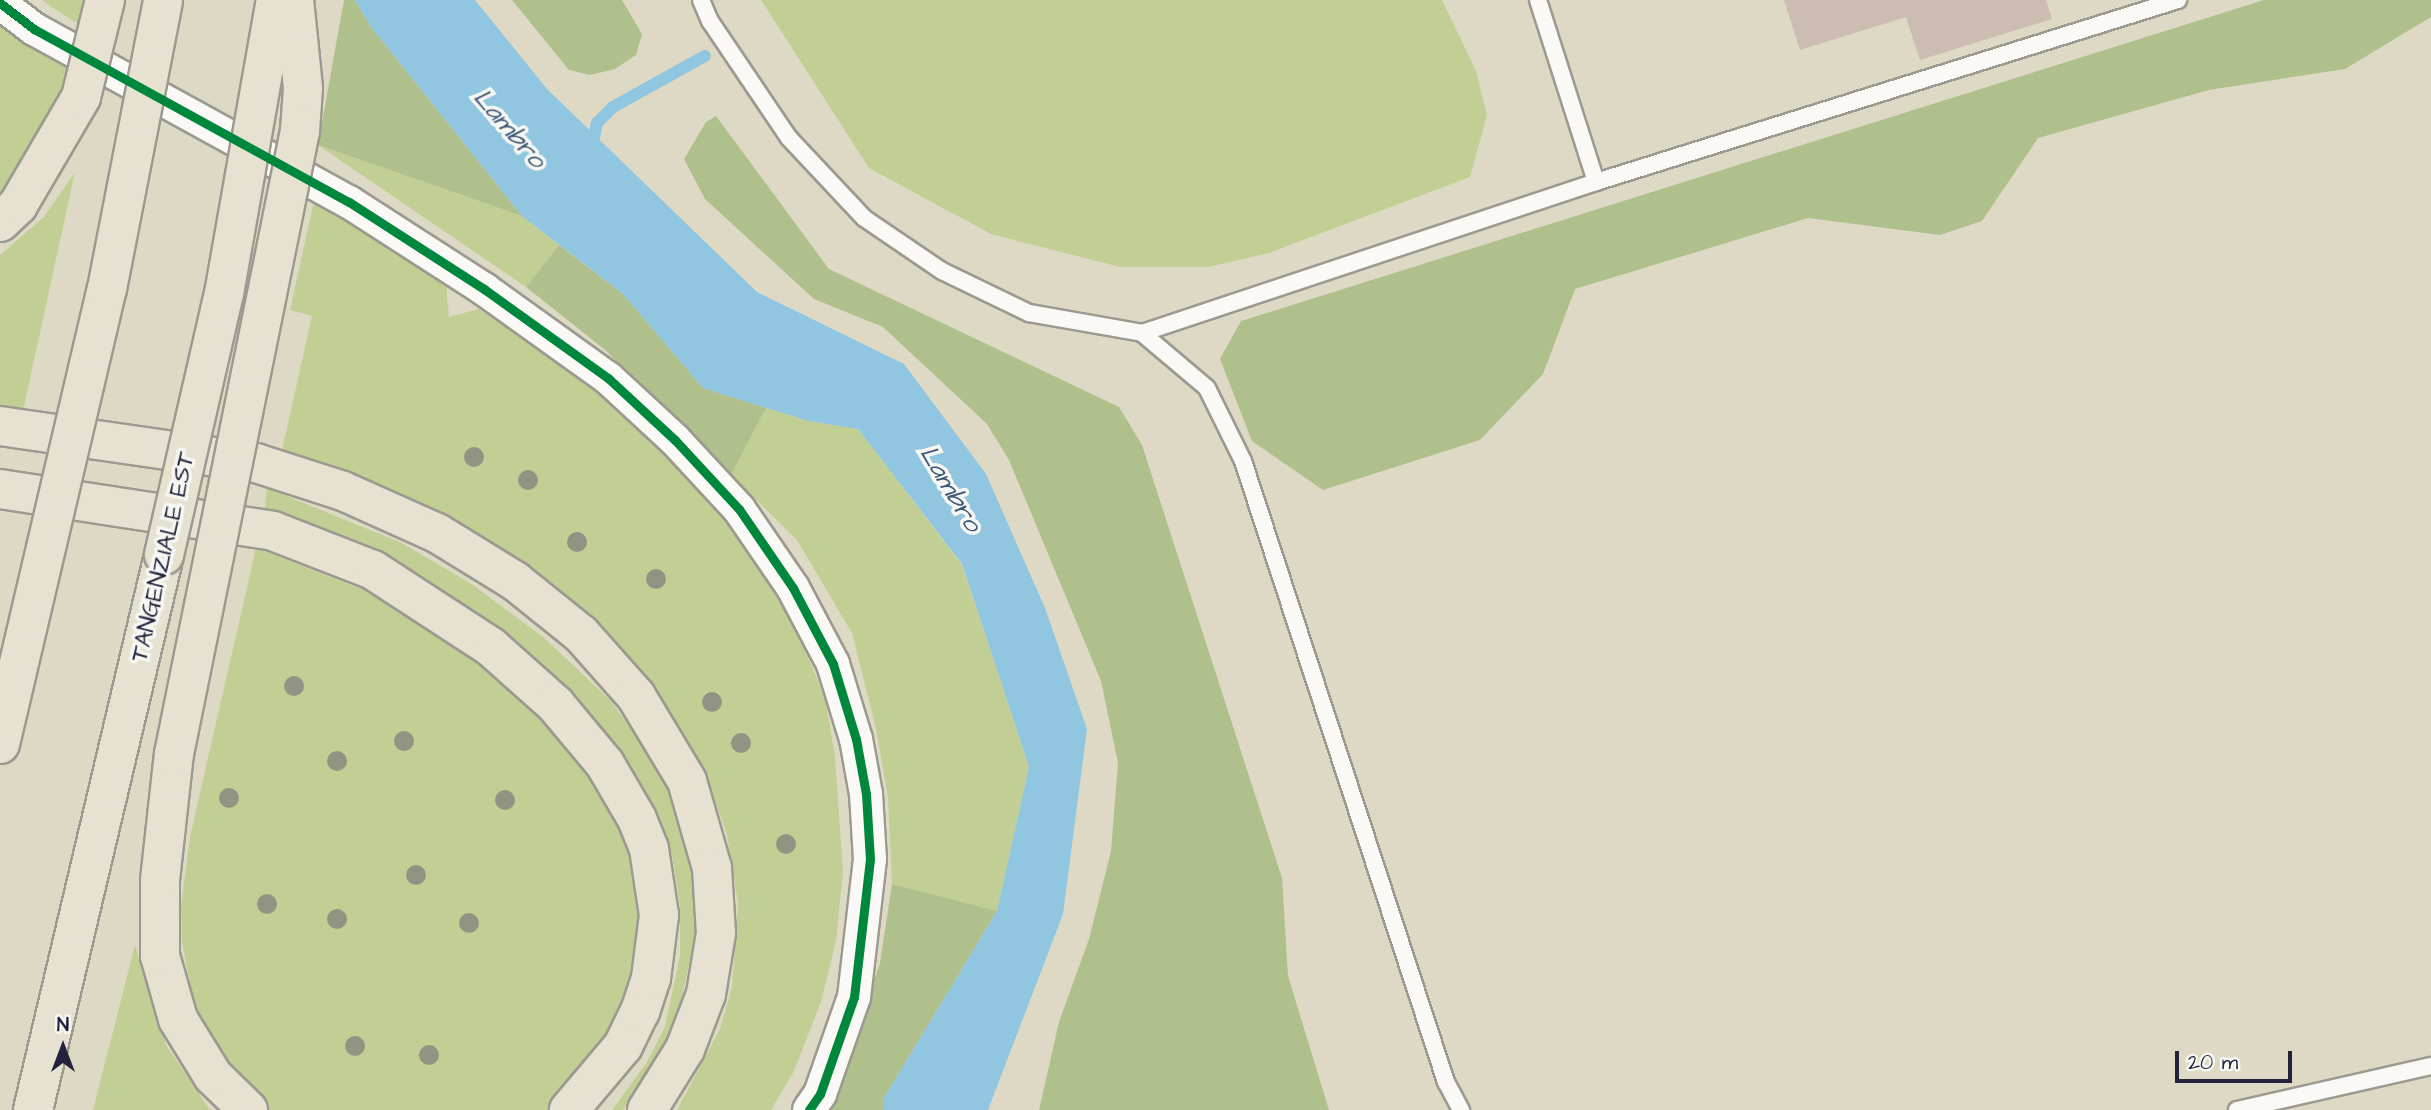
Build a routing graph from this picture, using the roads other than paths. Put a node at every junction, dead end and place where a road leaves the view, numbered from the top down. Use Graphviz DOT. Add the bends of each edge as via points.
graph roads {
  1 [pos="106,0"];
  2 [pos="163,0"];
  3 [pos="276,0"];
  4 [pos="294,0"];
  5 [pos="701,0"];
  6 [pos="1538,0"];
  7 [pos="2178,0"];
  8 [pos="0,3"];
  9 [pos="1596,182"];
  10 [pos="0,222"];
  11 [pos="1142,333"];
  12 [pos="0,426"];
  13 [pos="0,489"];
  14 [pos="0,744"];
  15 [pos="2431,1066"];
  16 [pos="33,1110"];
  17 [pos="248,1110"];
  18 [pos="569,1110"];
  19 [pos="647,1110"];
  20 [pos="809,1110"];
  21 [pos="1461,1110"];
  22 [pos="2237,1110"];
  1 -- 10 [label="highway, bridge" via="81,97 18,205"];
  2 -- 14 [label="highway, bridge" via="127,197"];
  3 -- 16 [label="highway, TANGENZIALE EST, bridge" via="221,307"];
  4 -- 17 [label="highway, bridge" via="303,88 300,131 174,754 160,880 160,956 178,1019 213,1076"];
  5 -- 11 [label="lane" via="710,21 789,138 864,218 942,271 1029,313"];
  6 -- 9 [label="lane"];
  7 -- 9 [label="lane"];
  8 -- 20 [label="street" via="34,29 349,202 484,289 607,378 675,440 739,509 793,588 833,664 856,739 866,794 870,859 854,997 824,1084"];
  9 -- 11 [label="lane"];
  11 -- 21 [label="lane" via="1207,388 1243,461 1446,1082"];
  12 -- 19 [label="highway" via="256,463 343,491 437,533 514,581 581,634 636,696 687,781 712,867 716,933 706,994 685,1049"];
  13 -- 18 [label="highway" via="273,531 373,570 491,647 555,704 621,790 649,849 656,886 657,945 640,1011 616,1055"];
  15 -- 22 [label="lane"];
}
